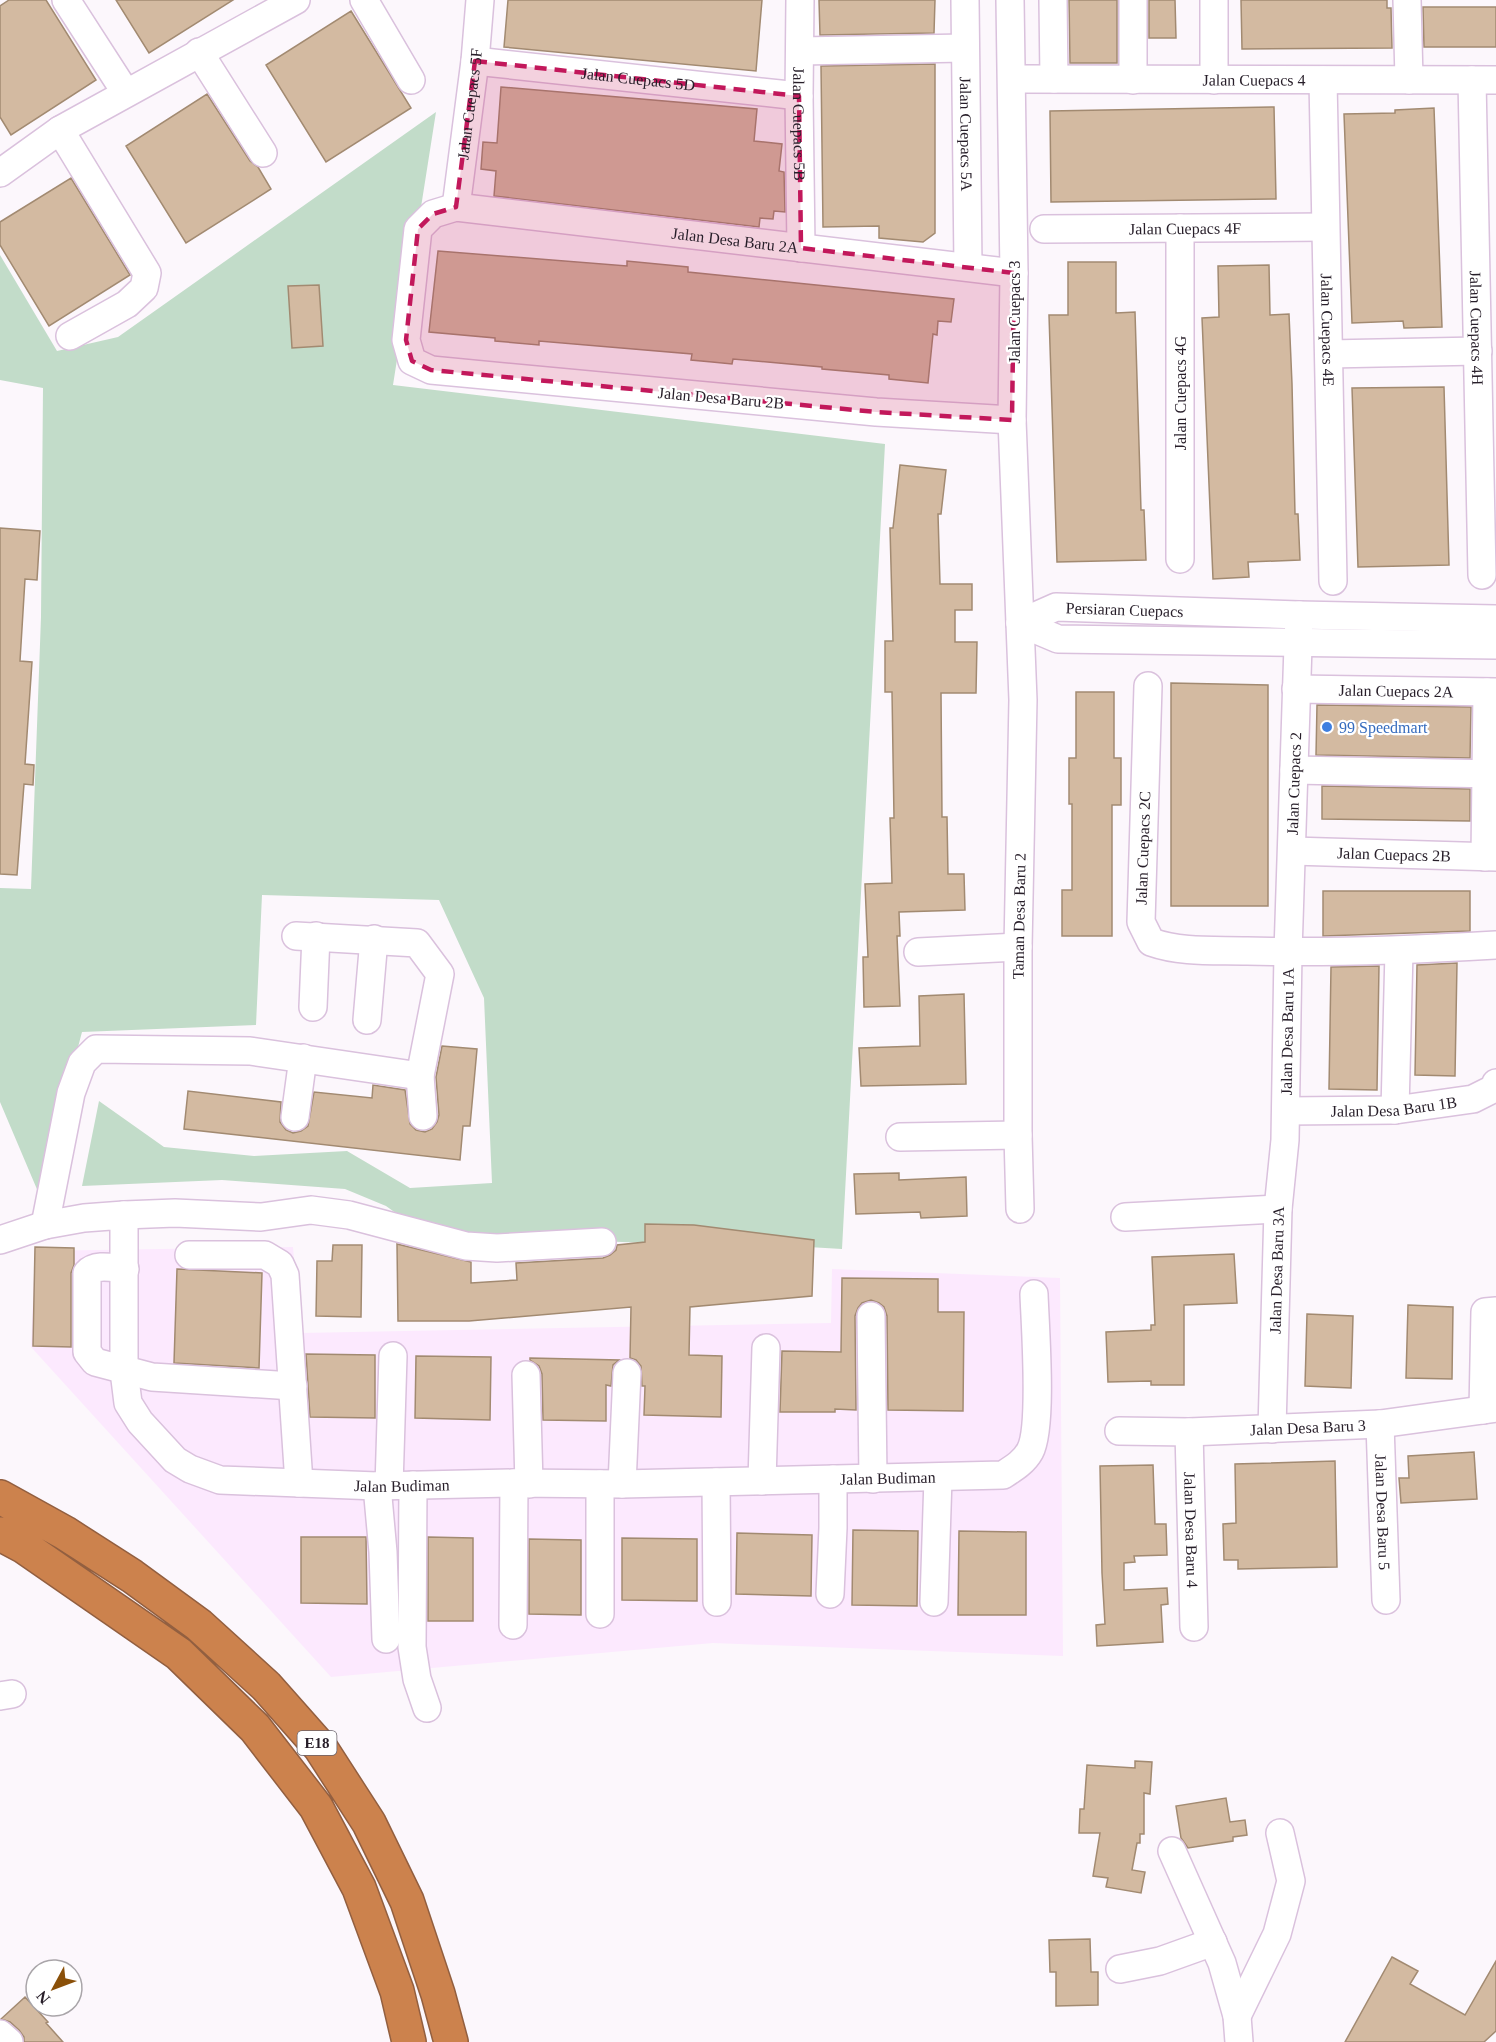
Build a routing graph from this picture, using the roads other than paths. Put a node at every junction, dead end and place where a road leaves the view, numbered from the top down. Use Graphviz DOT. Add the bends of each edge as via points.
graph roads {
  1 [pos="66,0"];
  2 [pos="364,0"];
  3 [pos="480,0"];
  4 [pos="800,0"];
  5 [pos="965,0"];
  6 [pos="1010,0"];
  7 [pos="1053,0"];
  8 [pos="1133,0"];
  9 [pos="1214,0"];
  10 [pos="1407,0"];
  11 [pos="289,2"];
  12 [pos="965,48"];
  13 [pos="800,51"];
  14 [pos="199,52"];
  15 [pos="475,62"];
  16 [pos="1012,79"];
  17 [pos="1054,79"];
  18 [pos="411,80"];
  19 [pos="1133,80"];
  20 [pos="1214,80"];
  21 [pos="1323,80"];
  22 [pos="1409,80"];
  23 [pos="1484,80"];
  24 [pos="126,93"];
  25 [pos="799,96"];
  26 [pos="60,130"];
  27 [pos="263,153"];
  28 [pos="2,168"];
  29 [pos="456,207"];
  30 [pos="1325,227"];
  31 [pos="1180,228"];
  32 [pos="1044,229"];
  33 [pos="801,248"];
  34 [pos="968,267"];
  35 [pos="1014,273"];
  36 [pos="1485,277"];
  37 [pos="70,336"];
  38 [pos="1478,351"];
  39 [pos="1329,354"];
  40 [pos="1012,420"];
  41 [pos="1488,467"];
  42 [pos="1180,559"];
  43 [pos="1482,575"];
  44 [pos="1333,581"];
  45 [pos="1299,615"];
  46 [pos="1496,619"];
  47 [pos="1020,623"];
  48 [pos="1299,643"];
  49 [pos="1496,645"];
  50 [pos="1148,686"];
  51 [pos="1296,689"];
  52 [pos="1492,692"];
  53 [pos="1294,770"];
  54 [pos="1491,774"];
  55 [pos="1292,851"];
  56 [pos="1491,857"];
  57 [pos="374,939"];
  58 [pos="1496,945"];
  59 [pos="1018,947"];
  60 [pos="1399,951"];
  61 [pos="918,952"];
  62 [pos="1288,952"];
  63 [pos="313,1007"];
  64 [pos="367,1020"];
  65 [pos="303,1058"];
  66 [pos="420,1076"];
  67 [pos="1496,1083"];
  68 [pos="1395,1110"];
  69 [pos="1286,1111"];
  70 [pos="423,1116"];
  71 [pos="294,1117"];
  72 [pos="1018,1135"];
  73 [pos="900,1137"];
  74 [pos="1020,1209"];
  75 [pos="1278,1209"];
  76 [pos="124,1215"];
  77 [pos="1125,1217"];
  78 [pos="45,1226"];
  79 [pos="1,1236"];
  80 [pos="602,1242"];
  81 [pos="189,1255"];
  82 [pos="125,1269"];
  83 [pos="1034,1294"];
  84 [pos="1491,1312"];
  85 [pos="871,1316"];
  86 [pos="766,1348"];
  87 [pos="393,1356"];
  88 [pos="124,1371"];
  89 [pos="627,1373"];
  90 [pos="526,1375"];
  91 [pos="293,1386"];
  92 [pos="1490,1409"];
  93 [pos="1380,1424"];
  94 [pos="1272,1429"];
  95 [pos="1119,1431"];
  96 [pos="1189,1432"];
  97 [pos="938,1478"];
  98 [pos="833,1479"];
  99 [pos="873,1479"];
  100 [pos="762,1481"];
  101 [pos="716,1482"];
  102 [pos="299,1483"];
  103 [pos="521,1483"];
  104 [pos="611,1484"];
  105 [pos="393,1486"];
  106 [pos="0,1497"];
  107 [pos="11,1540"];
  108 [pos="830,1594"];
  109 [pos="1386,1600"];
  110 [pos="717,1602"];
  111 [pos="934,1602"];
  112 [pos="600,1614"];
  113 [pos="513,1625"];
  114 [pos="1194,1627"];
  115 [pos="386,1639"];
  116 [pos="427,1708"];
  117 [pos="1280,1833"];
  118 [pos="1172,1851"];
  119 [pos="1213,1942"];
  120 [pos="1120,1969"];
  121 [pos="1238,2029"];
  122 [pos="0,2034"];
  123 [pos="9,2042"];
  124 [pos="409,2042"];
  125 [pos="451,2042"];
  1 -- 24 [label="street"];
  2 -- 18 [label="street"];
  3 -- 15 [label="street, Jalan Cuepacs 5F"];
  4 -- 13 [label="street, Jalan Cuepacs 5B"];
  5 -- 12 [label="street, Jalan Cuepacs 5A"];
  6 -- 16 [label="street, Jalan Cuepacs 3"];
  7 -- 17 [label="street"];
  8 -- 19 [label="street"];
  9 -- 20 [label="street"];
  10 -- 22 [label="street"];
  11 -- 14 [label="street"];
  12 -- 13 [label="street"];
  12 -- 34 [label="street, Jalan Cuepacs 5A"];
  13 -- 25 [label="street, Jalan Cuepacs 5B"];
  14 -- 24 [label="street"];
  14 -- 27 [label="street"];
  15 -- 25 [label="street, Jalan Cuepacs 5D"];
  15 -- 29 [label="street, Jalan Cuepacs 5F"];
  16 -- 17 [label="street, Jalan Cuepacs 4"];
  16 -- 35 [label="street, Jalan Cuepacs 3"];
  17 -- 19 [label="street, Jalan Cuepacs 4"];
  19 -- 20 [label="street, Jalan Cuepacs 4"];
  20 -- 21 [label="street, Jalan Cuepacs 4"];
  21 -- 22 [label="street, Jalan Cuepacs 4"];
  21 -- 30 [label="street, Jalan Cuepacs 4E"];
  22 -- 23 [label="street, Jalan Cuepacs 4"];
  23 -- 36 [label="street, Jalan Cuepacs 4H"];
  24 -- 26 [label="street"];
  25 -- 33 [label="street, Jalan Cuepacs 5B"];
  26 -- 28 [label="street"];
  26 -- 37 [label="street" via="147,273 144,288 127,304"];
  29 -- 33 [label="street, Jalan Desa Baru 2A"];
  29 -- 40 [label="street, Jalan Desa Baru 2B" via="433,214 418,229 406,340 412,361 431,370 876,412"];
  30 -- 31 [label="street, Jalan Cuepacs 4F"];
  30 -- 39 [label="street, Jalan Cuepacs 4E"];
  31 -- 32 [label="street, Jalan Cuepacs 4F"];
  31 -- 42 [label="street, Jalan Cuepacs 4G"];
  33 -- 34 [label="street, Jalan Desa Baru 2A"];
  34 -- 35 [label="street, Jalan Desa Baru 2A"];
  35 -- 40 [label="street, Jalan Cuepacs 3"];
  36 -- 38 [label="street, Jalan Cuepacs 4H"];
  38 -- 39 [label="street"];
  38 -- 41 [label="street, Jalan Cuepacs 4H"];
  39 -- 44 [label="street, Jalan Cuepacs 4E"];
  40 -- 47 [label="street, Jalan Cuepacs 3"];
  41 -- 43 [label="street, Jalan Cuepacs 4H"];
  45 -- 46 [label="street, Persiaran Cuepacs"];
  45 -- 47 [label="street, Persiaran Cuepacs" via="1056,607"];
  45 -- 48 [label="street, Jalan Cuepacs 2"];
  47 -- 48 [label="street, Persiaran Cuepacs" via="1058,639"];
  47 -- 59 [label="street, Taman Desa Baru 2" via="1023,700"];
  48 -- 49 [label="street, Persiaran Cuepacs"];
  48 -- 51 [label="street, Jalan Cuepacs 2"];
  50 -- 62 [label="street, Jalan Cuepacs 2C" via="1141,922 1151,942 1171,949"];
  51 -- 52 [label="street, Jalan Cuepacs 2A"];
  51 -- 53 [label="street, Jalan Cuepacs 2"];
  52 -- 54 [label="street"];
  53 -- 54 [label="street"];
  53 -- 55 [label="street, Jalan Cuepacs 2"];
  54 -- 56 [label="street"];
  55 -- 56 [label="street, Jalan Cuepacs 2B"];
  55 -- 62 [label="street, Jalan Cuepacs 2"];
  57 -- 63 [label="street" via="306,936"];
  57 -- 64 [label="street"];
  57 -- 66 [label="street" via="417,943 440,974"];
  58 -- 60 [label="street, Jalan Cuepacs 2C"];
  59 -- 61 [label="street"];
  59 -- 72 [label="street, Taman Desa Baru 2"];
  60 -- 62 [label="street, Jalan Cuepacs 2C"];
  60 -- 68 [label="street"];
  62 -- 69 [label="street, Jalan Desa Baru 1A"];
  65 -- 66 [label="street"];
  65 -- 71 [label="street"];
  65 -- 78 [label="street" via="250,1051 96,1049 82,1063 71,1093"];
  66 -- 70 [label="street"];
  67 -- 68 [label="street, Jalan Desa Baru 1B" via="1495,1088 1473,1099"];
  68 -- 69 [label="street, Jalan Desa Baru 1B"];
  69 -- 75 [label="street, Jalan Desa Baru 3A"];
  72 -- 73 [label="street"];
  72 -- 74 [label="street, Taman Desa Baru 2"];
  75 -- 77 [label="street"];
  75 -- 94 [label="street, Jalan Desa Baru 3A"];
  76 -- 78 [label="street"];
  76 -- 80 [label="street" via="261,1217 311,1210 349,1215 465,1246"];
  76 -- 82 [label="street, Jalan Budiman"];
  78 -- 79 [label="street"];
  81 -- 91 [label="street" via="265,1255 280,1264 285,1275"];
  82 -- 88 [label="street, Jalan Budiman"];
  82 -- 88 [label="street" via="97,1267 87,1274 87,1352 95,1362"];
  83 -- 97 [label="street, Jalan Budiman" via="1036,1427 1031,1449 1021,1464 1003,1475"];
  84 -- 92 [label="street"];
  85 -- 99 [label="street"];
  86 -- 100 [label="street"];
  87 -- 105 [label="street"];
  88 -- 91 [label="street" via="152,1377"];
  88 -- 102 [label="street, Jalan Budiman" via="128,1403 175,1460 220,1480"];
  89 -- 104 [label="street"];
  90 -- 103 [label="street"];
  91 -- 102 [label="street"];
  92 -- 93 [label="street, Jalan Desa Baru 3"];
  93 -- 94 [label="street, Jalan Desa Baru 3"];
  93 -- 109 [label="street, Jalan Desa Baru 5"];
  94 -- 96 [label="street, Jalan Desa Baru 3"];
  95 -- 96 [label="street, Jalan Desa Baru 3"];
  96 -- 114 [label="street, Jalan Desa Baru 4"];
  97 -- 99 [label="street, Jalan Budiman"];
  97 -- 111 [label="street"];
  98 -- 99 [label="street, Jalan Budiman"];
  98 -- 100 [label="street, Jalan Budiman"];
  98 -- 108 [label="street"];
  100 -- 101 [label="street, Jalan Budiman"];
  101 -- 104 [label="street, Jalan Budiman"];
  101 -- 110 [label="street"];
  102 -- 105 [label="street, Jalan Budiman"];
  103 -- 104 [label="street, Jalan Budiman"];
  103 -- 105 [label="street, Jalan Budiman"];
  103 -- 113 [label="street"];
  104 -- 112 [label="street"];
  105 -- 115 [label="street" via="383,1552"];
  105 -- 116 [label="street" via="412,1647"];
  106 -- 125 [label="highway, E18" via="132,1576 199,1625 266,1686 320,1747 369,1823 407,1901"];
  107 -- 124 [label="highway, E18" via="179,1654 255,1728 316,1807 359,1888 397,1991"];
  117 -- 121 [label="street" via="1291,1881 1277,1934"];
  118 -- 119 [label="street"];
  119 -- 120 [label="street" via="1160,1961"];
  119 -- 121 [label="street" via="1229,1983"];
  122 -- 123 [label="street"];
}
